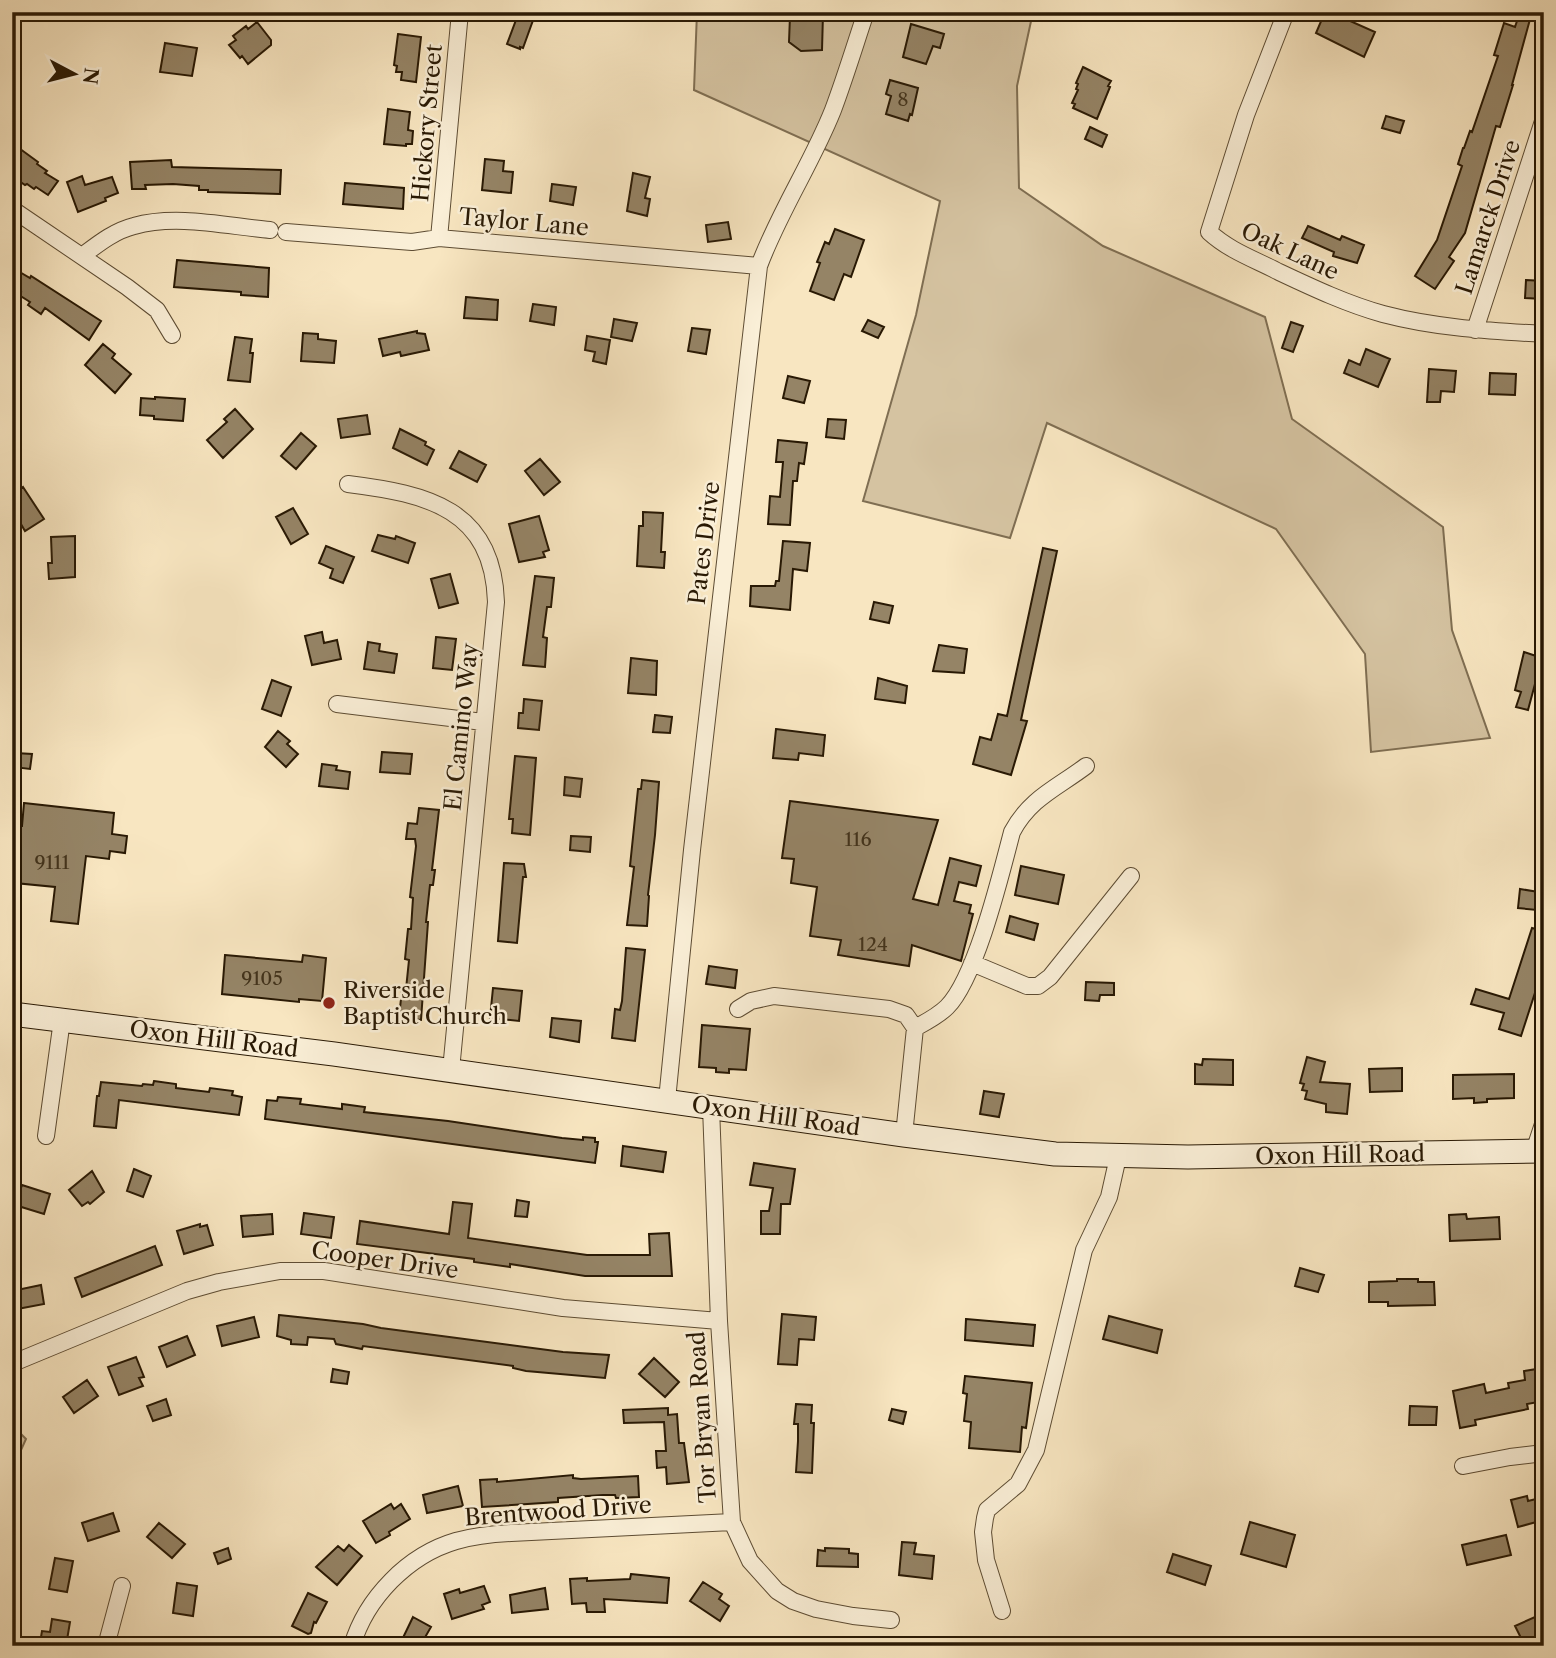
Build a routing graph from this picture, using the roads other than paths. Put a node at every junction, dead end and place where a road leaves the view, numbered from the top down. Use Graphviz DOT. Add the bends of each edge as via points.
graph roads {
  1 [pos="460,12"];
  2 [pos="866,12"];
  3 [pos="1286,12"];
  4 [pos="1544,118"];
  5 [pos="12,209"];
  6 [pos="439,238"];
  7 [pos="82,256"];
  8 [pos="759,266"];
  9 [pos="1475,330"];
  10 [pos="1544,334"];
  11 [pos="172,335"];
  12 [pos="348,484"];
  13 [pos="337,704"];
  14 [pos="483,722"];
  15 [pos="1086,766"];
  16 [pos="1131,876"];
  17 [pos="972,963"];
  18 [pos="738,1009"];
  19 [pos="12,1014"];
  20 [pos="62,1020"];
  21 [pos="915,1028"];
  22 [pos="451,1070"];
  23 [pos="667,1100"];
  24 [pos="711,1107"];
  25 [pos="1544,1121"];
  26 [pos="904,1135"];
  27 [pos="46,1136"];
  28 [pos="1539,1151"];
  29 [pos="1118,1157"];
  30 [pos="719,1321"];
  31 [pos="18,1361"];
  32 [pos="1544,1453"];
  33 [pos="1463,1466"];
  34 [pos="732,1522"];
  35 [pos="122,1586"];
  36 [pos="1002,1611"];
  37 [pos="891,1620"];
  38 [pos="106,1646"];
  39 [pos="352,1646"];
  1 -- 6 [label="street, Hickory Street"];
  2 -- 8 [label="street, Pates Drive" via="832,110"];
  3 -- 9 [label="street, Oak Lane" via="1246,115 1209,232 1245,257 1351,304"];
  4 -- 9 [label="street, Lamarck Drive"];
  5 -- 7 [label="street"];
  6 -- 7 [label="street, Taylor Lane" via="412,242 149,222 112,234"];
  6 -- 8 [label="street, Taylor Lane"];
  7 -- 11 [label="street" via="157,310"];
  8 -- 23 [label="street, Pates Drive"];
  9 -- 10 [label="street, Oak Lane"];
  12 -- 14 [label="street, El Camino Way" via="429,502 473,528 485,546 496,602"];
  13 -- 14 [label="street"];
  14 -- 22 [label="street, El Camino Way"];
  15 -- 17 [label="street" via="1039,798 1018,821"];
  16 -- 17 [label="street" via="1038,986 1027,986"];
  17 -- 21 [label="street" via="948,1006"];
  18 -- 21 [label="street" via="763,997 788,998 889,1009 906,1015"];
  19 -- 20 [label="main road, Oxon Hill Road"];
  20 -- 22 [label="main road, Oxon Hill Road"];
  20 -- 27 [label="street"];
  21 -- 26 [label="street"];
  22 -- 23 [label="main road, Oxon Hill Road"];
  23 -- 24 [label="main road, Oxon Hill Road"];
  24 -- 26 [label="main road, Oxon Hill Road"];
  24 -- 30 [label="street, Tor Bryan Road"];
  25 -- 28 [label="street"];
  26 -- 29 [label="main road, Oxon Hill Road" via="1009,1150"];
  28 -- 29 [label="main road, Oxon Hill Road"];
  29 -- 36 [label="street" via="1109,1197 1084,1250 1036,1450 1018,1484 987,1510 983,1532 986,1560"];
  30 -- 31 [label="street, Cooper Drive" via="563,1308 324,1271 280,1271 187,1290"];
  30 -- 34 [label="street, Tor Bryan Road"];
  32 -- 33 [label="street"];
  34 -- 37 [label="street, Tor Bryan Road" via="750,1561 777,1591 793,1601"];
  34 -- 39 [label="street, Brentwood Drive" via="481,1535 454,1542 422,1557 387,1585 371,1605"];
  35 -- 38 [label="street"];
}
